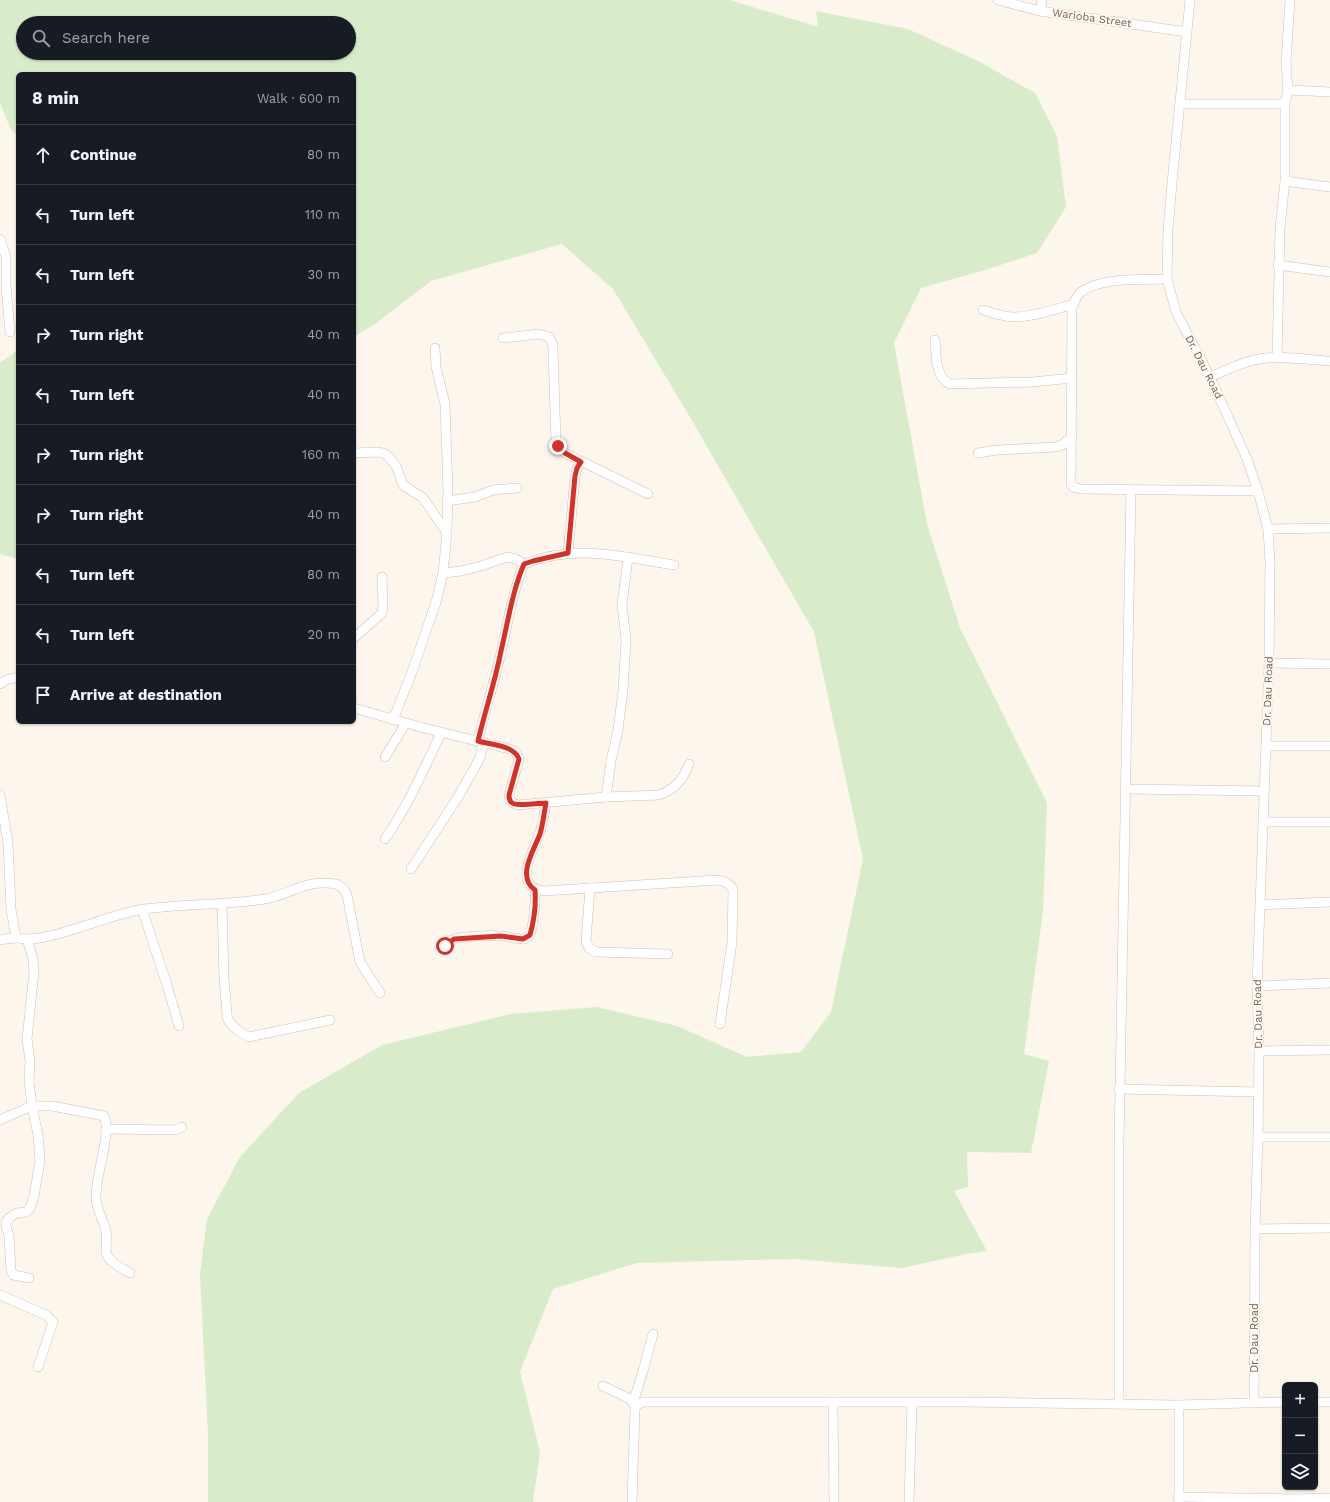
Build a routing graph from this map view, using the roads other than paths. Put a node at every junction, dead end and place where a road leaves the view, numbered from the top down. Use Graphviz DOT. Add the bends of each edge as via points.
graph roads {
  1 [pos="998,0"];
  2 [pos="1042,0"];
  3 [pos="1190,0"];
  4 [pos="1290,0"];
  5 [pos="1040,11"];
  6 [pos="1187,32"];
  7 [pos="1288,90"];
  8 [pos="1330,92"];
  9 [pos="1180,104"];
  10 [pos="1285,104"];
  11 [pos="1285,181"];
  12 [pos="1330,187"];
  13 [pos="0,239"];
  14 [pos="1278,265"];
  15 [pos="1330,272"];
  16 [pos="1167,279"];
  17 [pos="1074,304"];
  18 [pos="983,310"];
  19 [pos="10,332"];
  20 [pos="503,338"];
  21 [pos="935,340"];
  22 [pos="435,348"];
  23 [pos="1277,358"];
  24 [pos="1330,361"];
  25 [pos="1210,377"];
  26 [pos="1072,378"];
  27 [pos="1072,437"];
  28 [pos="356,453"];
  29 [pos="978,454"];
  30 [pos="581,462"];
  31 [pos="516,488"];
  32 [pos="1131,490"];
  33 [pos="1258,491"];
  34 [pos="648,494"];
  35 [pos="447,501"];
  36 [pos="1330,528"];
  37 [pos="1268,529"];
  38 [pos="447,533"];
  39 [pos="568,553"];
  40 [pos="628,558"];
  41 [pos="524,564"];
  42 [pos="674,565"];
  43 [pos="443,572"];
  44 [pos="382,577"];
  45 [pos="356,636"];
  46 [pos="1269,663"];
  47 [pos="1330,664"];
  48 [pos="16,678"];
  49 [pos="0,684"];
  50 [pos="356,709"];
  51 [pos="393,720"];
  52 [pos="406,723"];
  53 [pos="441,733"];
  54 [pos="480,742"];
  55 [pos="1266,746"];
  56 [pos="1330,746"];
  57 [pos="385,757"];
  58 [pos="689,764"];
  59 [pos="1126,789"];
  60 [pos="1264,791"];
  61 [pos="0,795"];
  62 [pos="606,797"];
  63 [pos="546,803"];
  64 [pos="1263,822"];
  65 [pos="1330,822"];
  66 [pos="385,839"];
  67 [pos="411,870"];
  68 [pos="590,888"];
  69 [pos="535,890"];
  70 [pos="1330,902"];
  71 [pos="222,904"];
  72 [pos="1260,905"];
  73 [pos="142,910"];
  74 [pos="16,938"];
  75 [pos="27,939"];
  76 [pos="0,940"];
  77 [pos="445,946"];
  78 [pos="668,954"];
  79 [pos="1330,983"];
  80 [pos="1257,986"];
  81 [pos="380,993"];
  82 [pos="330,1020"];
  83 [pos="720,1024"];
  84 [pos="179,1026"];
  85 [pos="1330,1050"];
  86 [pos="1259,1051"];
  87 [pos="1119,1089"];
  88 [pos="1258,1092"];
  89 [pos="32,1106"];
  90 [pos="0,1120"];
  91 [pos="182,1127"];
  92 [pos="106,1129"];
  93 [pos="1330,1136"];
  94 [pos="1258,1137"];
  95 [pos="1330,1228"];
  96 [pos="1255,1229"];
  97 [pos="130,1273"];
  98 [pos="29,1278"];
  99 [pos="0,1295"];
  100 [pos="653,1334"];
  101 [pos="38,1367"];
  102 [pos="603,1386"];
  103 [pos="833,1402"];
  104 [pos="1282,1402"];
  105 [pos="1318,1402"];
  106 [pos="1330,1402"];
  107 [pos="912,1403"];
  108 [pos="1119,1403"];
  109 [pos="1254,1403"];
  110 [pos="634,1405"];
  111 [pos="1179,1405"];
  112 [pos="1330,1498"];
  113 [pos="1178,1499"];
  114 [pos="1299,1500"];
  115 [pos="632,1502"];
  116 [pos="834,1502"];
  117 [pos="909,1502"];
  1 -- 5 [label="street, Warioba Street"];
  2 -- 5 [label="street"];
  3 -- 6 [label="street, Dr. Dau Road"];
  4 -- 7 [label="street" via="1286,62"];
  5 -- 6 [label="street, Warioba Street"];
  6 -- 9 [label="street, Dr. Dau Road"];
  7 -- 8 [label="street"];
  7 -- 10 [label="street"];
  9 -- 10 [label="street"];
  9 -- 16 [label="street, Dr. Dau Road"];
  10 -- 11 [label="street"];
  11 -- 12 [label="street"];
  11 -- 14 [label="street"];
  13 -- 19 [label="street" via="6,256"];
  14 -- 15 [label="street"];
  14 -- 23 [label="street"];
  16 -- 17 [label="street" via="1105,283 1081,292 1074,300"];
  16 -- 25 [label="street, Dr. Dau Road" via="1176,312"];
  17 -- 18 [label="street" via="1038,314 1014,317"];
  17 -- 26 [label="street"];
  20 -- 30 [label="street" via="539,334 549,337 553,345 556,440 565,453"];
  21 -- 26 [label="street" via="940,373 950,384"];
  22 -- 35 [label="street" via="436,367 445,404"];
  23 -- 24 [label="street"];
  23 -- 25 [label="street" via="1247,361"];
  25 -- 33 [label="street, Dr. Dau Road"];
  26 -- 27 [label="street"];
  27 -- 29 [label="street" via="1056,447 998,450"];
  27 -- 32 [label="street" via="1073,487"];
  28 -- 38 [label="street" via="377,452 388,457 396,466 403,485 424,498"];
  30 -- 34 [label="street"];
  30 -- 39 [label="street" via="575,476"];
  31 -- 35 [label="street" via="493,490 475,497"];
  32 -- 33 [label="street"];
  32 -- 59 [label="street"];
  33 -- 37 [label="street, Dr. Dau Road"];
  35 -- 38 [label="street"];
  36 -- 37 [label="street"];
  37 -- 46 [label="street, Dr. Dau Road"];
  38 -- 43 [label="street"];
  39 -- 40 [label="street" via="594,552"];
  39 -- 41 [label="street"];
  40 -- 42 [label="street"];
  40 -- 62 [label="street" via="622,604 626,640 621,707"];
  41 -- 43 [label="street" via="516,558 507,557 474,568"];
  41 -- 54 [label="street" via="485,710"];
  43 -- 51 [label="street" via="436,602"];
  44 -- 45 [label="street" via="382,613"];
  46 -- 47 [label="street"];
  46 -- 55 [label="street, Dr. Dau Road"];
  48 -- 49 [label="street"];
  50 -- 51 [label="street"];
  51 -- 52 [label="street"];
  52 -- 53 [label="street"];
  52 -- 57 [label="street"];
  53 -- 54 [label="street"];
  53 -- 66 [label="street" via="417,784"];
  54 -- 63 [label="street" via="509,749 517,754 519,759 509,795 512,803"];
  54 -- 67 [label="street" via="480,758"];
  55 -- 56 [label="street"];
  55 -- 60 [label="street, Dr. Dau Road"];
  58 -- 62 [label="street" via="687,771 674,788 667,792 659,795"];
  59 -- 60 [label="street"];
  59 -- 87 [label="street"];
  60 -- 64 [label="street, Dr. Dau Road"];
  61 -- 74 [label="street" via="8,843 11,909"];
  62 -- 63 [label="street"];
  63 -- 69 [label="street" via="540,833 527,865 527,879"];
  64 -- 65 [label="street"];
  64 -- 72 [label="street, Dr. Dau Road"];
  68 -- 69 [label="street"];
  68 -- 78 [label="street" via="586,941 589,948 596,952"];
  68 -- 83 [label="street" via="717,880 730,885 733,889 732,942"];
  69 -- 77 [label="street" via="536,901 527,938 469,937 454,939"];
  70 -- 72 [label="street"];
  71 -- 73 [label="street"];
  71 -- 81 [label="street" via="265,899 282,895 303,885 328,883 343,887 347,895 360,962"];
  71 -- 82 [label="street" via="225,1003 228,1020 233,1026 249,1036"];
  72 -- 80 [label="street, Dr. Dau Road"];
  73 -- 75 [label="street" via="112,916 71,930"];
  73 -- 84 [label="street"];
  74 -- 75 [label="street"];
  74 -- 76 [label="street"];
  75 -- 89 [label="street" via="34,972 27,1039"];
  79 -- 80 [label="street"];
  80 -- 86 [label="street, Dr. Dau Road"];
  85 -- 86 [label="street"];
  86 -- 88 [label="street, Dr. Dau Road"];
  87 -- 88 [label="street"];
  87 -- 108 [label="street"];
  88 -- 94 [label="street, Dr. Dau Road"];
  89 -- 90 [label="street"];
  89 -- 92 [label="street" via="52,1106 101,1115 106,1120"];
  89 -- 98 [label="street" via="40,1154 34,1196 30,1208 9,1218 6,1226 13,1275"];
  91 -- 92 [label="street" via="175,1130"];
  92 -- 97 [label="street" via="96,1181 96,1205 106,1231 108,1258"];
  93 -- 94 [label="street"];
  94 -- 96 [label="street, Dr. Dau Road"];
  95 -- 96 [label="street"];
  96 -- 109 [label="street, Dr. Dau Road"];
  99 -- 101 [label="street" via="46,1315 53,1322"];
  100 -- 110 [label="street"];
  102 -- 110 [label="street" via="630,1399"];
  103 -- 107 [label="street"];
  103 -- 110 [label="street" via="643,1402"];
  103 -- 116 [label="street"];
  104 -- 109 [label="street"];
  105 -- 106 [label="street"];
  107 -- 108 [label="street"];
  107 -- 117 [label="street"];
  108 -- 111 [label="street"];
  109 -- 111 [label="street"];
  110 -- 115 [label="street"];
  111 -- 113 [label="street"];
  112 -- 114 [label="street"];
  113 -- 114 [label="street"];
}
